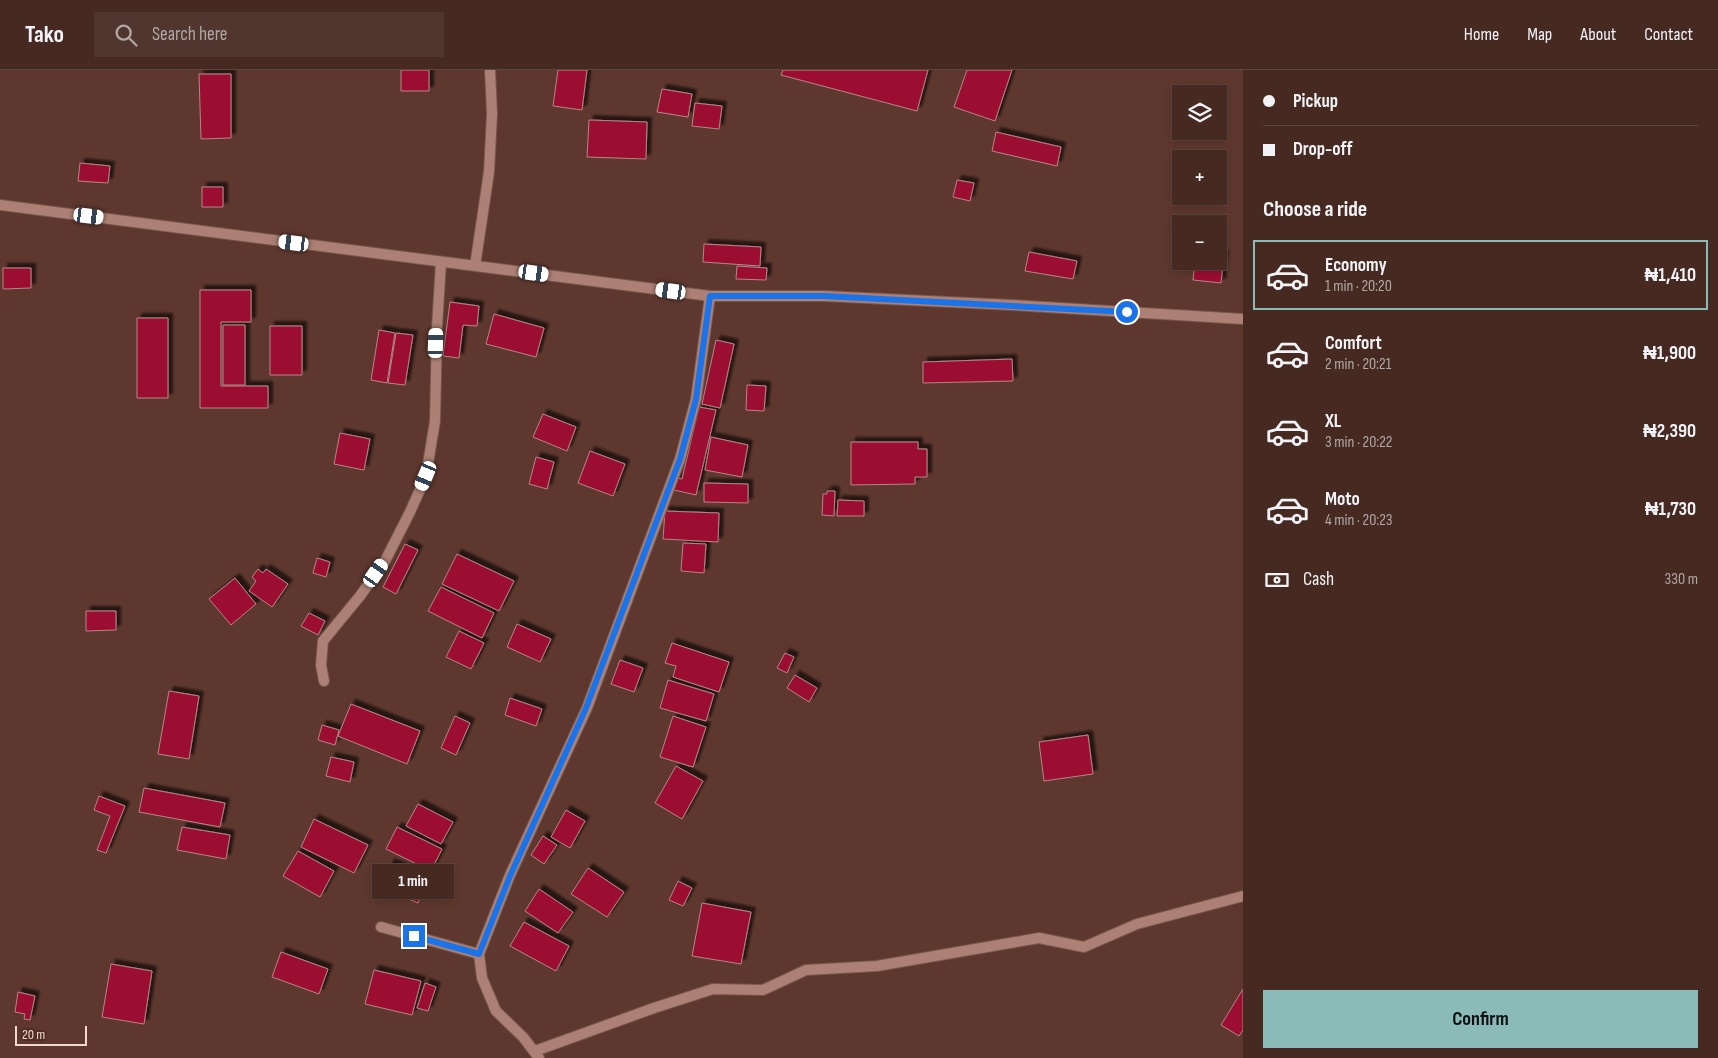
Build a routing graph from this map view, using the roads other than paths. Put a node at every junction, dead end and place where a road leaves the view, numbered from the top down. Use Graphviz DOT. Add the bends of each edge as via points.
graph roads {
  1 [pos="490,70"];
  2 [pos="0,205"];
  3 [pos="442,262"];
  4 [pos="475,266"];
  5 [pos="710,296"];
  6 [pos="1243,319"];
  7 [pos="324,681"];
  8 [pos="1243,896"];
  9 [pos="381,927"];
  10 [pos="479,954"];
  11 [pos="537,1055"];
  1 -- 4 [label="street" via="489,172"];
  2 -- 3 [label="street"];
  3 -- 4 [label="street"];
  3 -- 7 [label="street" via="435,421 426,476 384,561 323,641 321,666"];
  4 -- 5 [label="street"];
  5 -- 6 [label="street" via="824,296"];
  5 -- 10 [label="street" via="696,399 680,459 586,708 510,876"];
  8 -- 11 [label="street" via="1137,924 1084,947 1039,938 877,966 806,970 763,990 713,989 654,1008"];
  9 -- 10 [label="street"];
  10 -- 11 [label="street" via="482,978 496,1010"];
}
